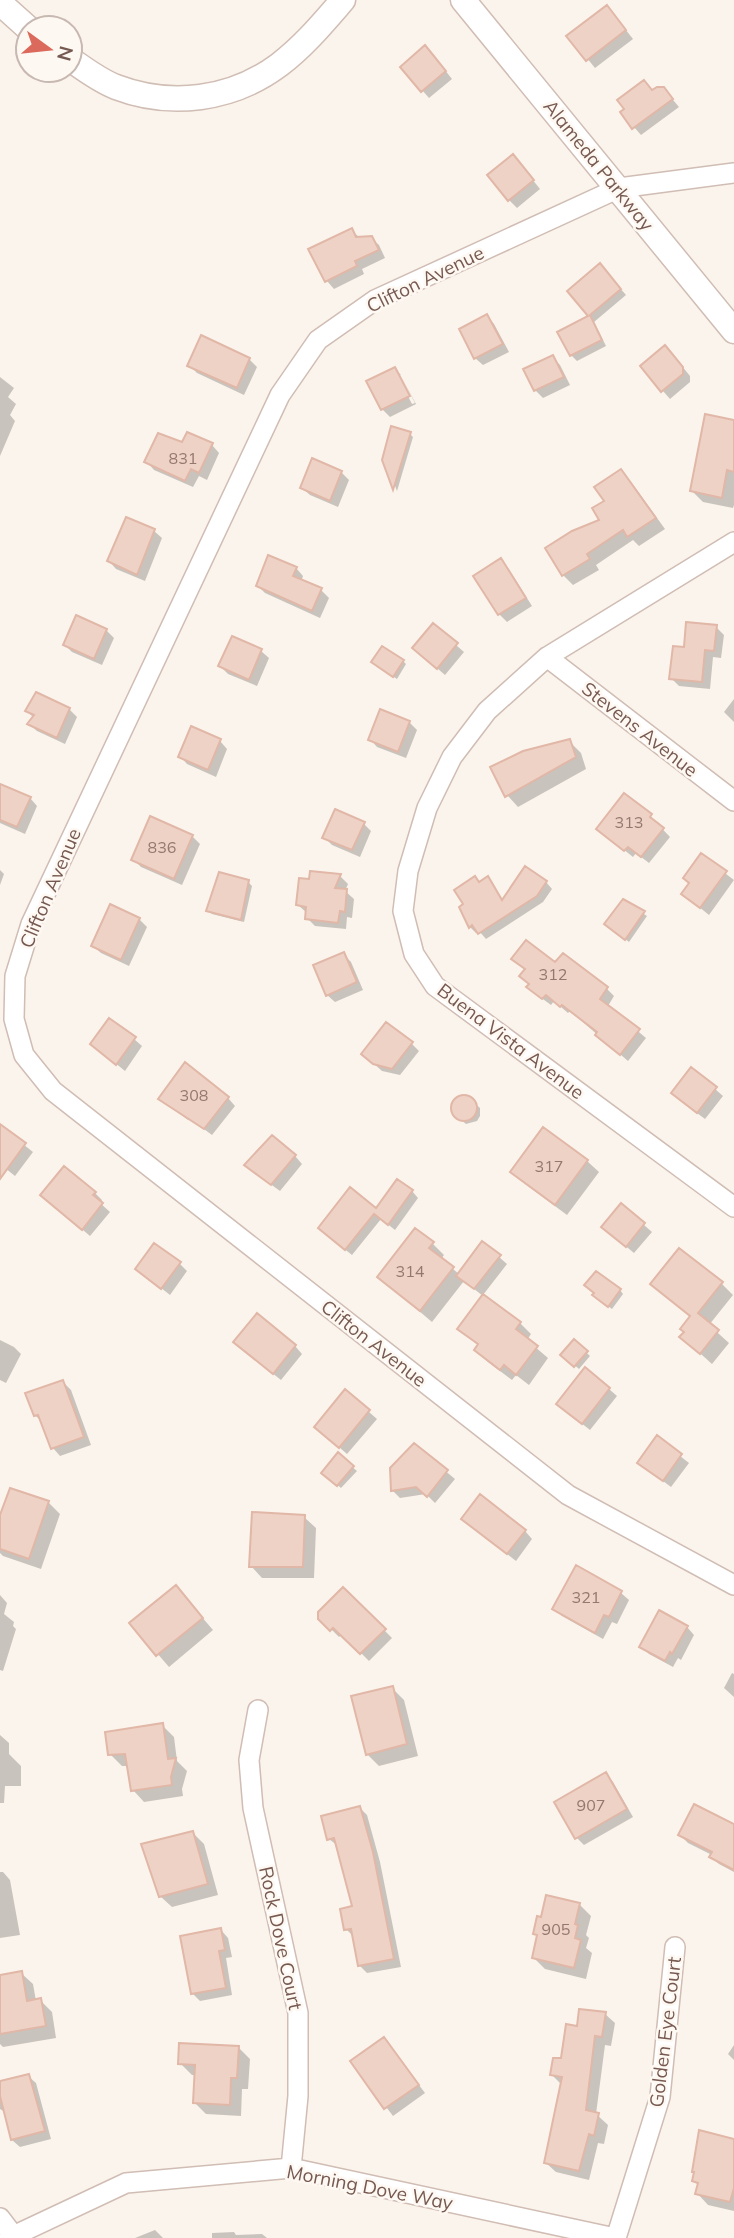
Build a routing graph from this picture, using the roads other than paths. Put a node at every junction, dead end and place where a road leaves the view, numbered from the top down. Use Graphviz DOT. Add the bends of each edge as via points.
graph roads {
  1 [pos="343,0"];
  2 [pos="463,0"];
  3 [pos="0,3"];
  4 [pos="14,16"];
  5 [pos="84,68"];
  6 [pos="734,173"];
  7 [pos="619,188"];
  8 [pos="734,331"];
  9 [pos="734,542"];
  10 [pos="547,657"];
  11 [pos="734,801"];
  12 [pos="734,1207"];
  13 [pos="734,1585"];
  14 [pos="258,1710"];
  15 [pos="675,1947"];
  16 [pos="291,2168"];
  17 [pos="0,2218"];
  18 [pos="11,2236"];
  19 [pos="616,2238"];
  1 -- 5 [label="street" via="278,66 222,94 187,99 150,97 114,86"];
  2 -- 7 [label="street, Alameda Parkway"];
  3 -- 4 [label="street"];
  6 -- 7 [label="street, Clifton Avenue"];
  7 -- 8 [label="street, Alameda Parkway"];
  7 -- 13 [label="street, Clifton Avenue" via="374,300 318,340 281,395 31,924 15,976 14,1019 24,1055 53,1091 86,1117 568,1495"];
  9 -- 10 [label="street, Buena Vista Avenue"];
  10 -- 11 [label="street, Stevens Avenue"];
  10 -- 12 [label="street, Buena Vista Avenue" via="487,712 452,757 427,808 408,871 403,911 414,954 435,986"];
  14 -- 16 [label="street, Rock Dove Court" via="248,1760 253,1808 298,2013 298,2096"];
  15 -- 19 [label="street, Golden Eye Court" via="660,2097"];
  16 -- 18 [label="street, Morning Dove Way" via="126,2183"];
  16 -- 19 [label="street, Morning Dove Way"];
  17 -- 18 [label="street"];
}
